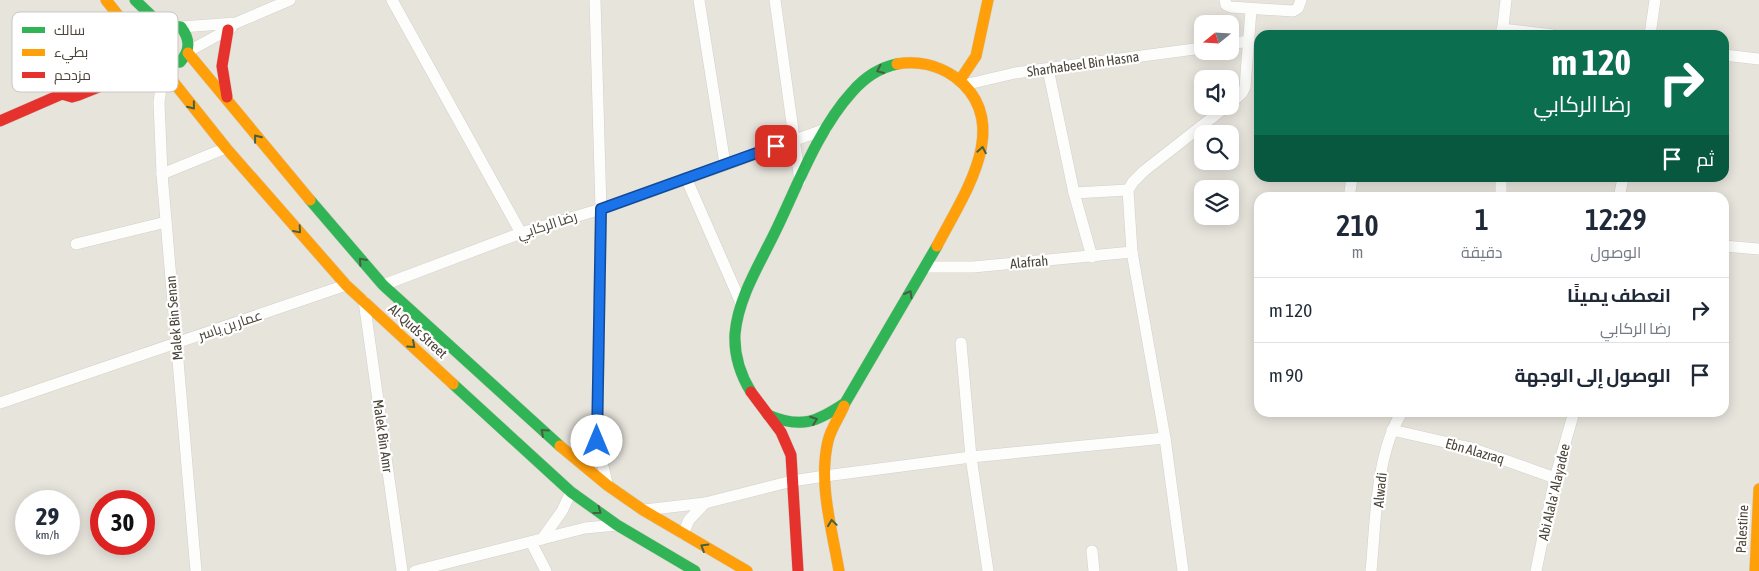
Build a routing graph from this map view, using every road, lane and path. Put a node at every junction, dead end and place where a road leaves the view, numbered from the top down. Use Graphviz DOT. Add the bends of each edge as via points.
graph roads {
  1 [pos="106,0"];
  2 [pos="135,0"];
  3 [pos="290,0"];
  4 [pos="392,0"];
  5 [pos="595,0"];
  6 [pos="699,0"];
  7 [pos="775,0"];
  8 [pos="988,0"];
  9 [pos="1225,0"];
  10 [pos="1302,0"];
  11 [pos="1506,0"];
  12 [pos="1655,0"];
  13 [pos="113,10"];
  14 [pos="1251,10"];
  15 [pos="147,12"];
  16 [pos="232,26"];
  17 [pos="178,27"];
  18 [pos="181,27"];
  19 [pos="1502,30"];
  20 [pos="1651,30"];
  21 [pos="1248,41"];
  22 [pos="1239,42"];
  23 [pos="1194,49"];
  24 [pos="188,52"];
  25 [pos="1729,56"];
  26 [pos="1759,59"];
  27 [pos="178,62"];
  28 [pos="1048,69"];
  29 [pos="962,83"];
  30 [pos="178,88"];
  31 [pos="64,92"];
  32 [pos="87,92"];
  33 [pos="160,92"];
  34 [pos="62,94"];
  35 [pos="1239,97"];
  36 [pos="229,103"];
  37 [pos="1216,115"];
  38 [pos="0,121"];
  39 [pos="826,129"];
  40 [pos="793,140"];
  41 [pos="226,148"];
  42 [pos="725,164"];
  43 [pos="162,174"];
  44 [pos="686,178"];
  45 [pos="800,181"];
  46 [pos="1128,190"];
  47 [pos="1074,194"];
  48 [pos="601,209"];
  49 [pos="166,222"];
  50 [pos="521,233"];
  51 [pos="76,244"];
  52 [pos="1729,246"];
  53 [pos="1759,249"];
  54 [pos="1132,252"];
  55 [pos="1092,257"];
  56 [pos="926,267"];
  57 [pos="346,285"];
  58 [pos="383,285"];
  59 [pos="364,301"];
  60 [pos="741,303"];
  61 [pos="961,343"];
  62 [pos="176,344"];
  63 [pos="0,403"];
  64 [pos="845,403"];
  65 [pos="768,415"];
  66 [pos="1399,417"];
  67 [pos="1573,417"];
  68 [pos="1392,430"];
  69 [pos="1165,438"];
  70 [pos="972,457"];
  71 [pos="825,476"];
  72 [pos="1555,478"];
  73 [pos="792,481"];
  74 [pos="607,485"];
  75 [pos="1759,489"];
  76 [pos="571,492"];
  77 [pos="1759,502"];
  78 [pos="706,503"];
  79 [pos="643,510"];
  80 [pos="617,525"];
  81 [pos="683,534"];
  82 [pos="536,540"];
  83 [pos="1092,551"];
  84 [pos="196,571"];
  85 [pos="402,571"];
  86 [pos="415,571"];
  87 [pos="546,571"];
  88 [pos="695,571"];
  89 [pos="747,571"];
  90 [pos="798,571"];
  91 [pos="839,571"];
  92 [pos="988,571"];
  93 [pos="1094,571"];
  94 [pos="1183,571"];
  95 [pos="1371,571"];
  96 [pos="1536,571"];
  97 [pos="1755,571"];
  1 -- 13 [label="main road"];
  2 -- 15 [label="main road"];
  3 -- 16 [label="street"];
  4 -- 50 [label="street"];
  5 -- 48 [label="street"];
  6 -- 42 [label="street"];
  7 -- 40 [label="street"];
  8 -- 29 [label="main road" via="976,56"];
  9 -- 14 [label="street" via="1231,7"];
  10 -- 14 [label="street" via="1293,11"];
  11 -- 19 [label="street"];
  12 -- 20 [label="street"];
  14 -- 21 [label="street"];
  16 -- 18 [label="street"];
  16 -- 24 [label="street"];
  16 -- 36 [label="main road" via="222,66"];
  17 -- 18 [label="main road"];
  18 -- 24 [label="main road" via="190,42"];
  21 -- 22 [label="street"];
  21 -- 35 [label="street" via="1245,87"];
  23 -- 28 [label="street, Sharhabeel Bin Hasna"];
  24 -- 27 [label="main road"];
  24 -- 36 [label="main road"];
  25 -- 26 [label="street"];
  28 -- 29 [label="street, Sharhabeel Bin Hasna"];
  28 -- 47 [label="street"];
  29 -- 39 [label="main road, one-way" via="938,67 918,62 896,64 875,72 860,83"];
  56 -- 29 [label="main road, one-way" via="979,164 983,150 980,110"];
  30 -- 41 [label="main road, Al-Quds Street, one-way"];
  31 -- 34 [label="main road"];
  32 -- 34 [label="main road" via="72,97"];
  33 -- 43 [label="street, Malek Bin Senan"];
  34 -- 38 [label="main road"];
  58 -- 36 [label="main road, one-way"];
  37 -- 46 [label="street" via="1144,171"];
  39 -- 40 [label="street, رضا الركابي"];
  39 -- 45 [label="main road"];
  40 -- 42 [label="street, رضا الركابي"];
  40 -- 45 [label="street"];
  41 -- 43 [label="street"];
  41 -- 57 [label="main road, Al-Quds Street, one-way"];
  42 -- 44 [label="street, رضا الركابي"];
  43 -- 49 [label="street, Malek Bin Senan"];
  44 -- 48 [label="street, رضا الركابي"];
  44 -- 60 [label="street"];
  45 -- 60 [label="main road"];
  46 -- 47 [label="street"];
  46 -- 54 [label="street"];
  47 -- 55 [label="street"];
  48 -- 50 [label="street, رضا الركابي"];
  48 -- 74 [label="street" via="597,441"];
  49 -- 51 [label="street"];
  49 -- 62 [label="street, Malek Bin Senan"];
  50 -- 58 [label="street, رضا الركابي"];
  52 -- 53 [label="street"];
  54 -- 55 [label="street, Alafrah"];
  54 -- 69 [label="street"];
  55 -- 56 [label="street, Alafrah" via="973,267"];
  64 -- 56 [label="main road, one-way"];
  57 -- 59 [label="main road, Al-Quds Street"];
  57 -- 62 [label="street, عمار بن ياسر"];
  74 -- 58 [label="main road, one-way" via="547,435"];
  59 -- 76 [label="main road, Al-Quds Street, one-way"];
  59 -- 85 [label="street, Malek Bin Amr"];
  60 -- 65 [label="main road" via="734,328 733,350 738,371"];
  61 -- 70 [label="street"];
  62 -- 63 [label="street, عمار بن ياسر"];
  62 -- 84 [label="street, Malek Bin Senan"];
  65 -- 64 [label="main road, one-way" via="797,425 829,414"];
  64 -- 71 [label="main road" via="827,443"];
  65 -- 73 [label="main road" via="779,425 790,452"];
  66 -- 68 [label="street, Alwadi"];
  67 -- 72 [label="street, Abi Alala' Alayadee"];
  68 -- 72 [label="street, Ebn Alazraq" via="1471,448"];
  68 -- 95 [label="street, Alwadi" via="1382,466"];
  69 -- 70 [label="street"];
  69 -- 94 [label="street"];
  70 -- 71 [label="street"];
  70 -- 92 [label="street"];
  71 -- 73 [label="street"];
  91 -- 71 [label="main road, one-way"];
  72 -- 96 [label="street, Abi Alala' Alayadee"];
  73 -- 78 [label="street"];
  73 -- 90 [label="main road"];
  74 -- 79 [label="main road"];
  75 -- 77 [label="main road, Palestine"];
  76 -- 80 [label="main road, Al-Quds Street, one-way"];
  76 -- 82 [label="street" via="562,510"];
  77 -- 97 [label="main road, Palestine"];
  78 -- 79 [label="street"];
  78 -- 81 [label="street" via="689,520"];
  79 -- 81 [label="main road"];
  80 -- 82 [label="street" via="585,528"];
  80 -- 88 [label="main road, Al-Quds Street"];
  89 -- 81 [label="main road, one-way"];
  82 -- 86 [label="street"];
  82 -- 87 [label="street"];
  83 -- 93 [label="street"];
}
